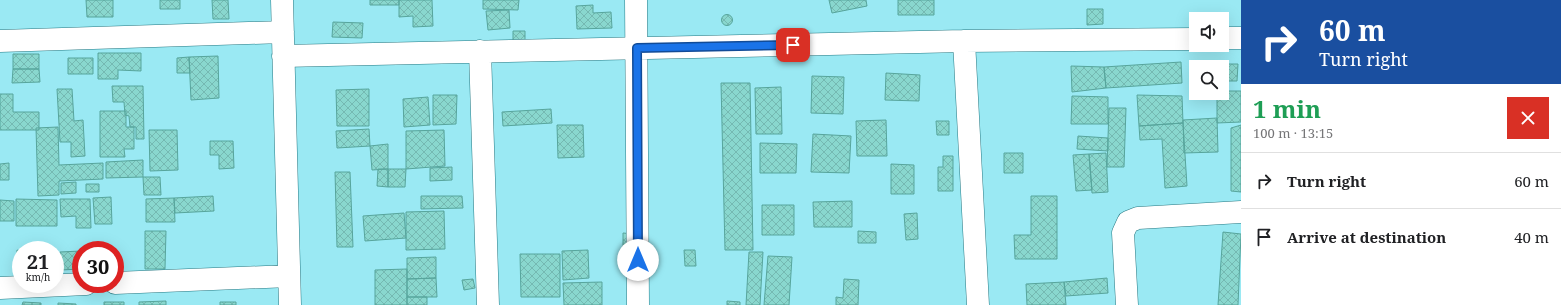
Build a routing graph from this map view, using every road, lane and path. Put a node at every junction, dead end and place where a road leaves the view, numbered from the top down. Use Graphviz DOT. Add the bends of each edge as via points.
graph roads {
  1 [pos="282,0"];
  2 [pos="636,0"];
  3 [pos="283,32"];
  4 [pos="1229,38"];
  5 [pos="1241,38"];
  6 [pos="1189,39"];
  7 [pos="964,41"];
  8 [pos="0,42"];
  9 [pos="637,48"];
  10 [pos="480,51"];
  11 [pos="284,56"];
  12 [pos="1241,212"];
  13 [pos="289,276"];
  14 [pos="124,283"];
  15 [pos="72,285"];
  16 [pos="0,288"];
  17 [pos="290,305"];
  18 [pos="488,305"];
  19 [pos="638,305"];
  20 [pos="978,305"];
  21 [pos="1127,305"];
  1 -- 3 [label="street"];
  2 -- 9 [label="street"];
  3 -- 8 [label="street"];
  3 -- 11 [label="street"];
  4 -- 5 [label="street"];
  6 -- 7 [label="street"];
  7 -- 9 [label="street"];
  7 -- 20 [label="street"];
  9 -- 10 [label="street"];
  9 -- 19 [label="street"];
  10 -- 11 [label="street"];
  10 -- 18 [label="street"];
  11 -- 13 [label="street"];
  12 -- 21 [label="street" via="1138,218 1128,222 1123,233"];
  13 -- 14 [label="street"];
  13 -- 17 [label="street"];
  15 -- 16 [label="street"];
}
